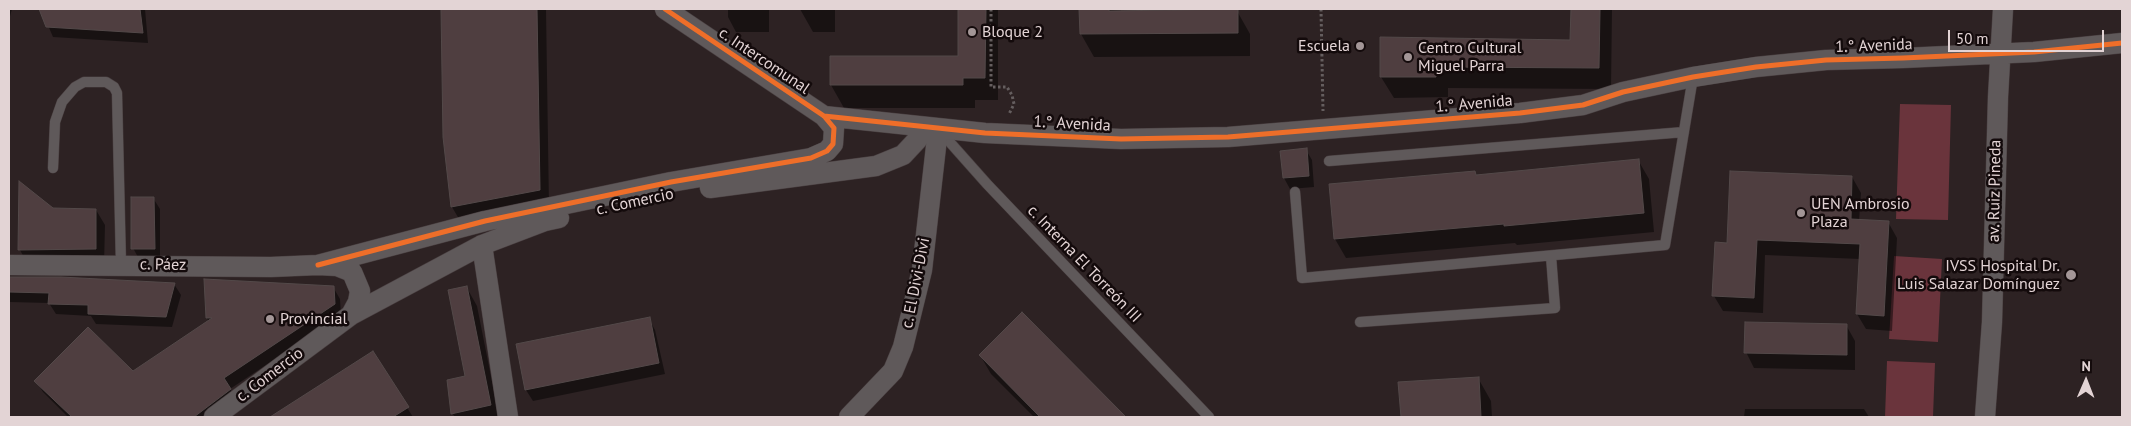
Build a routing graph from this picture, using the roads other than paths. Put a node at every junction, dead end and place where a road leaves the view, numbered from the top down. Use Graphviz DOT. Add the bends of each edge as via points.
graph roads {
  1 [pos="666,9"];
  2 [pos="2003,9"];
  3 [pos="2122,43"];
  4 [pos="2000,54"];
  5 [pos="1693,77"];
  6 [pos="824,116"];
  7 [pos="929,128"];
  8 [pos="1684,132"];
  9 [pos="827,151"];
  10 [pos="1329,161"];
  11 [pos="53,168"];
  12 [pos="809,175"];
  13 [pos="1295,192"];
  14 [pos="482,245"];
  15 [pos="1551,256"];
  16 [pos="9,264"];
  17 [pos="121,264"];
  18 [pos="318,265"];
  19 [pos="351,314"];
  20 [pos="1360,322"];
  21 [pos="214,417"];
  22 [pos="508,417"];
  23 [pos="849,417"];
  24 [pos="1209,417"];
  25 [pos="1985,417"];
  1 -- 6 [label="street, c. Intercomunal"];
  2 -- 4 [label="street, av. Ruiz Pineda"];
  3 -- 4 [label="street, 1.° Avenida"];
  4 -- 5 [label="street, 1.° Avenida" via="1826,60"];
  4 -- 25 [label="street, av. Ruiz Pineda" via="1992,322"];
  5 -- 7 [label="street, 1.° Avenida" via="1622,92 1583,105 1547,110 1228,136 1120,139"];
  5 -- 8 [label="lane"];
  6 -- 7 [label="street, 1.° Avenida"];
  6 -- 9 [label="street" via="834,128 833,144"];
  7 -- 12 [label="street, c. Comercio" via="903,155 876,166"];
  7 -- 23 [label="street, c. El Divi-Divi" via="922,270 903,347 893,371"];
  7 -- 24 [label="lane, c. Interna El Torreón III" via="987,184"];
  8 -- 10 [label="lane"];
  8 -- 15 [label="lane" via="1665,246"];
  9 -- 12 [label="street"];
  9 -- 18 [label="street" via="811,158 671,182 485,221"];
  11 -- 17 [label="lane" via="55,122 62,102 74,87 84,82 106,82 114,87"];
  12 -- 14 [label="street, c. Comercio" via="662,194 545,221"];
  13 -- 15 [label="lane" via="1302,278"];
  14 -- 19 [label="street, c. Comercio"];
  14 -- 22 [label="street"];
  15 -- 20 [label="lane" via="1555,308"];
  16 -- 17 [label="street, c. Páez"];
  17 -- 18 [label="street, c. Páez"];
  18 -- 19 [label="street" via="337,266 352,272 360,290"];
  19 -- 21 [label="street, c. Comercio"];
}
